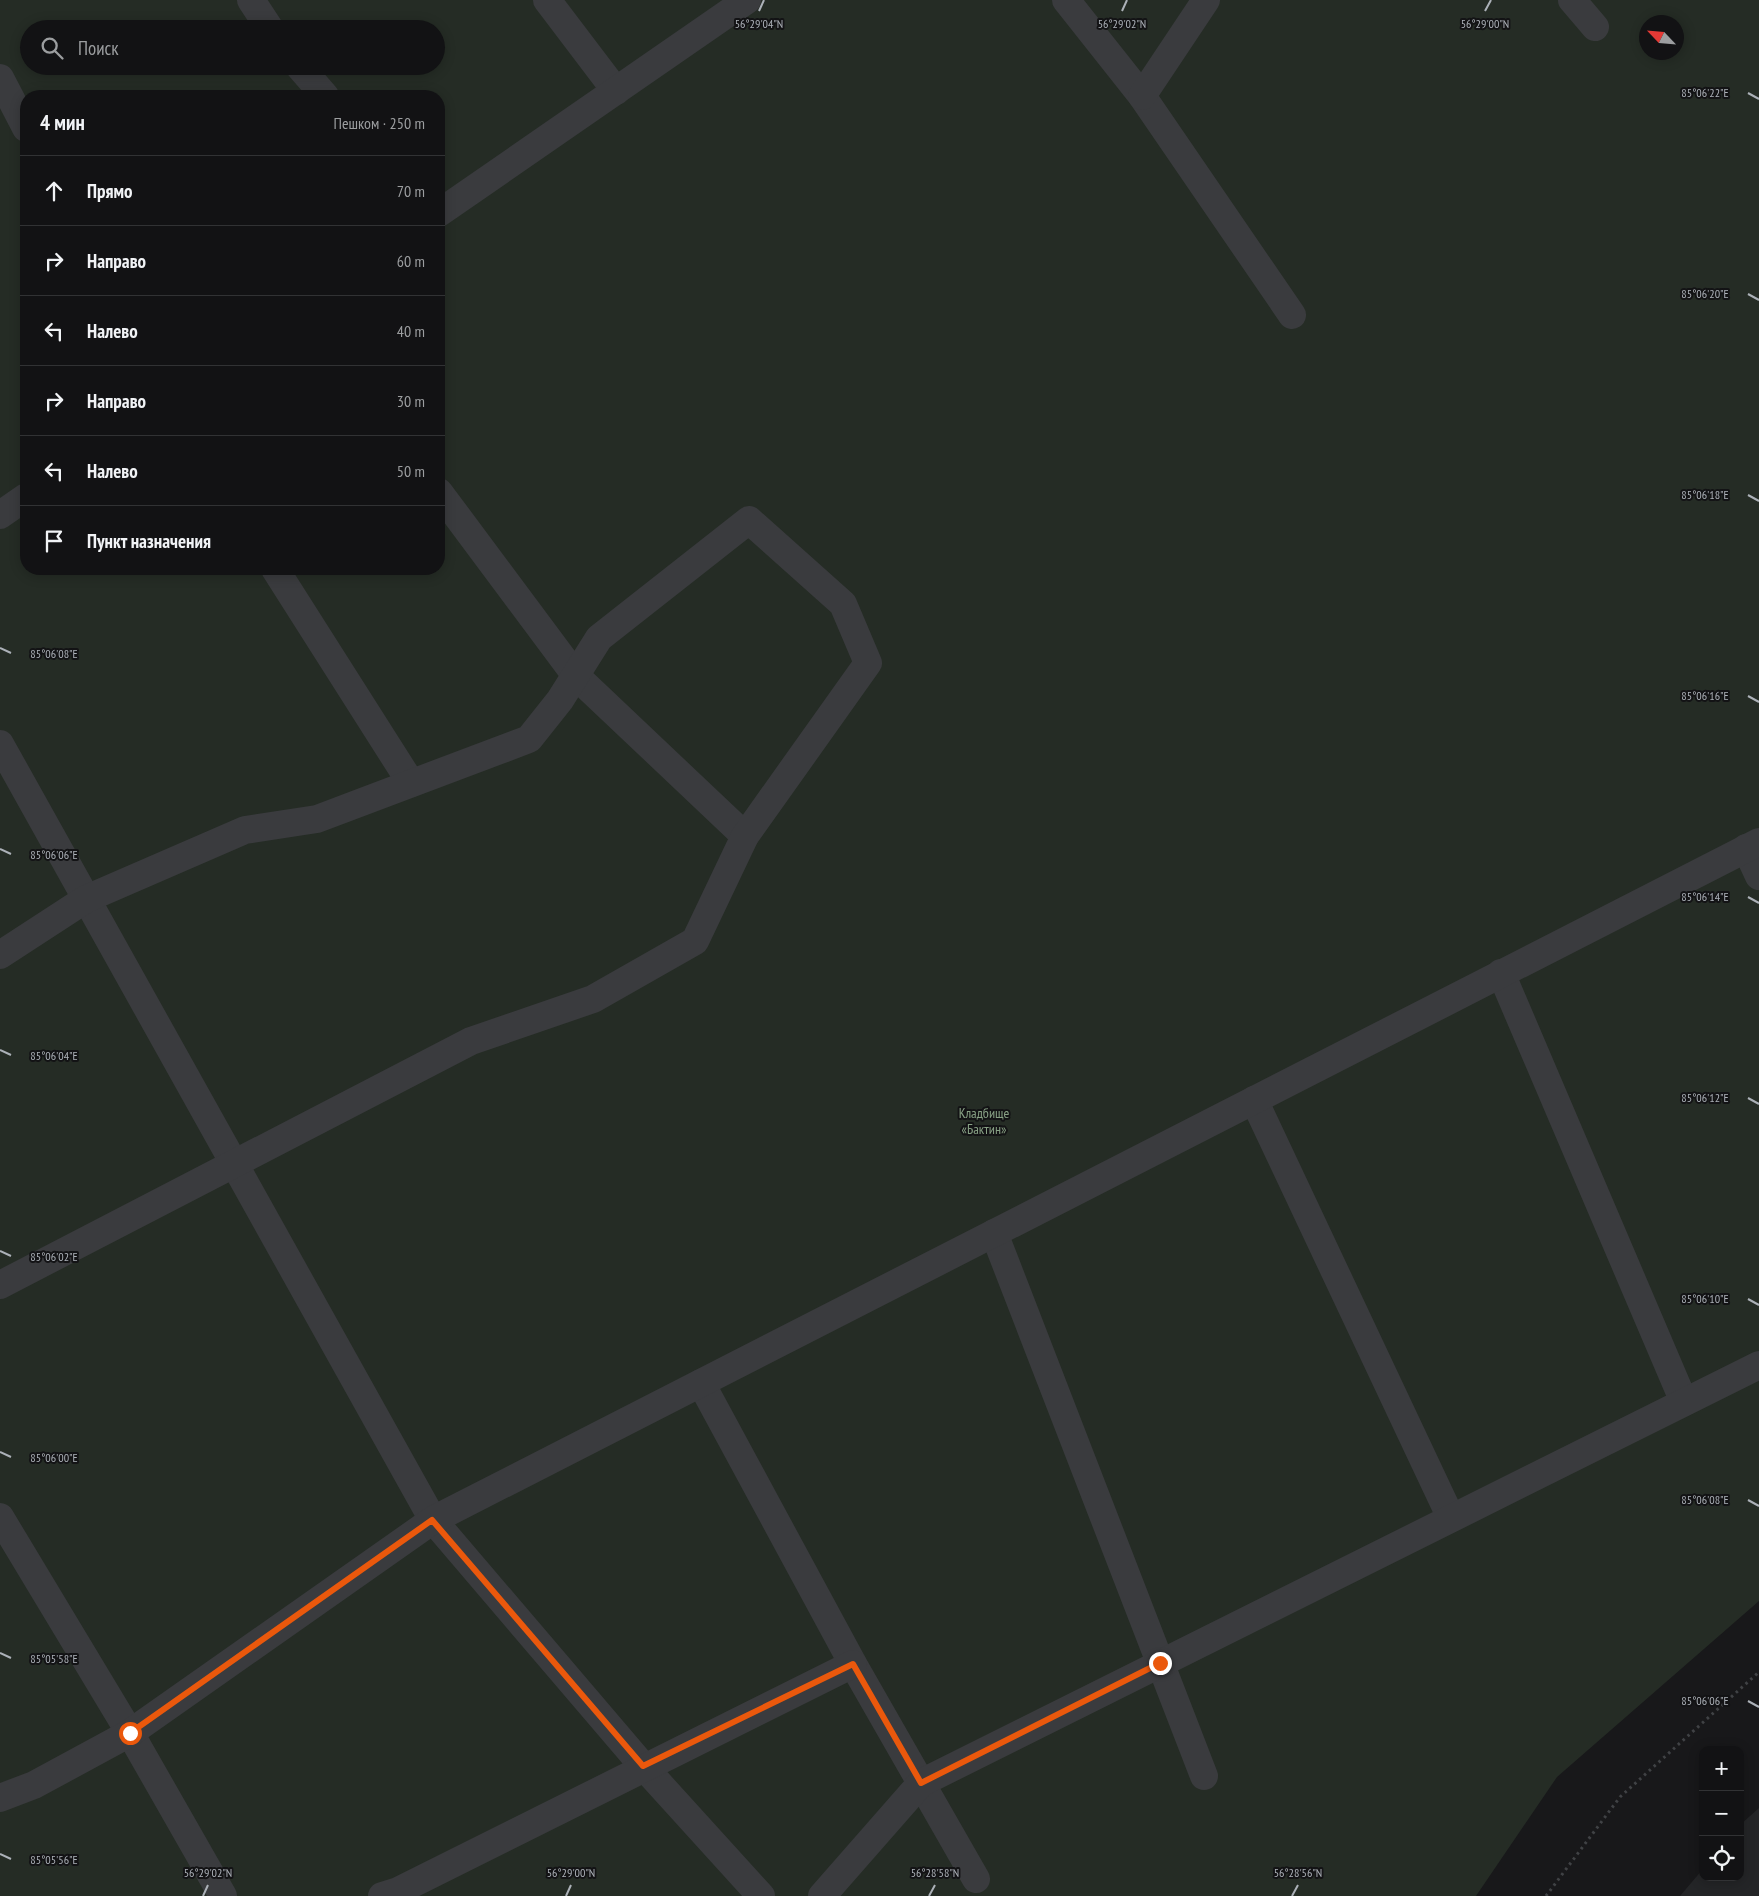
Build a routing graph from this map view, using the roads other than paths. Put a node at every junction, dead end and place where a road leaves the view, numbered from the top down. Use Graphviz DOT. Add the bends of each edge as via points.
graph roads {
  1 [pos="251,0"];
  2 [pos="547,0"];
  3 [pos="747,0"];
  4 [pos="1066,0"];
  5 [pos="1206,0"];
  6 [pos="1572,0"];
  7 [pos="264,20"];
  8 [pos="1595,27"];
  9 [pos="307,75"];
  10 [pos="0,78"];
  11 [pos="320,90"];
  12 [pos="616,91"];
  13 [pos="1142,96"];
  14 [pos="20,116"];
  15 [pos="445,209"];
  16 [pos="1292,315"];
  17 [pos="445,500"];
  18 [pos="20,501"];
  19 [pos="0,515"];
  20 [pos="279,575"];
  21 [pos="576,676"];
  22 [pos="0,744"];
  23 [pos="412,783"];
  24 [pos="745,836"];
  25 [pos="1752,845"];
  26 [pos="1759,876"];
  27 [pos="86,899"];
  28 [pos="0,955"];
  29 [pos="1501,973"];
  30 [pos="1254,1100"];
  31 [pos="233,1165"];
  32 [pos="994,1233"];
  33 [pos="0,1285"];
  34 [pos="1759,1365"];
  35 [pos="701,1382"];
  36 [pos="1684,1402"];
  37 [pos="0,1518"];
  38 [pos="1451,1518"];
  39 [pos="432,1520"];
  40 [pos="1160,1663"];
  41 [pos="853,1664"];
  42 [pos="130,1733"];
  43 [pos="643,1766"];
  44 [pos="1204,1776"];
  45 [pos="921,1783"];
  46 [pos="0,1798"];
  47 [pos="976,1879"];
  48 [pos="393,1894"];
  49 [pos="223,1896"];
  50 [pos="761,1896"];
  51 [pos="822,1896"];
  1 -- 7 [label="lane"];
  2 -- 12 [label="lane"];
  3 -- 12 [label="lane"];
  4 -- 13 [label="lane"];
  5 -- 13 [label="lane"];
  6 -- 8 [label="lane"];
  9 -- 11 [label="lane"];
  10 -- 14 [label="lane"];
  12 -- 15 [label="lane"];
  13 -- 16 [label="lane"];
  17 -- 21 [label="lane"];
  18 -- 19 [label="lane"];
  20 -- 23 [label="lane"];
  21 -- 23 [label="lane" via="529,740"];
  21 -- 24 [label="lane"];
  21 -- 24 [label="lane" via="599,638 749,520 843,604 868,663"];
  22 -- 27 [label="lane"];
  23 -- 27 [label="lane" via="317,818 245,830"];
  24 -- 31 [label="lane" via="695,941 593,1000 471,1041"];
  25 -- 26 [label="lane"];
  25 -- 29 [label="lane"];
  27 -- 28 [label="lane"];
  27 -- 31 [label="lane"];
  29 -- 30 [label="lane"];
  29 -- 36 [label="lane"];
  30 -- 32 [label="lane"];
  30 -- 38 [label="lane"];
  31 -- 33 [label="lane"];
  31 -- 39 [label="lane"];
  32 -- 35 [label="lane"];
  32 -- 40 [label="lane"];
  34 -- 36 [label="lane"];
  35 -- 39 [label="lane"];
  35 -- 41 [label="lane"];
  36 -- 38 [label="lane"];
  37 -- 42 [label="lane"];
  38 -- 40 [label="lane"];
  39 -- 42 [label="lane"];
  39 -- 43 [label="lane"];
  40 -- 44 [label="lane"];
  40 -- 45 [label="lane"];
  41 -- 43 [label="lane"];
  41 -- 45 [label="lane"];
  42 -- 46 [label="lane" via="34,1785"];
  42 -- 49 [label="lane"];
  43 -- 48 [label="lane"];
  43 -- 50 [label="lane"];
  45 -- 47 [label="lane"];
  45 -- 51 [label="lane"];
}
